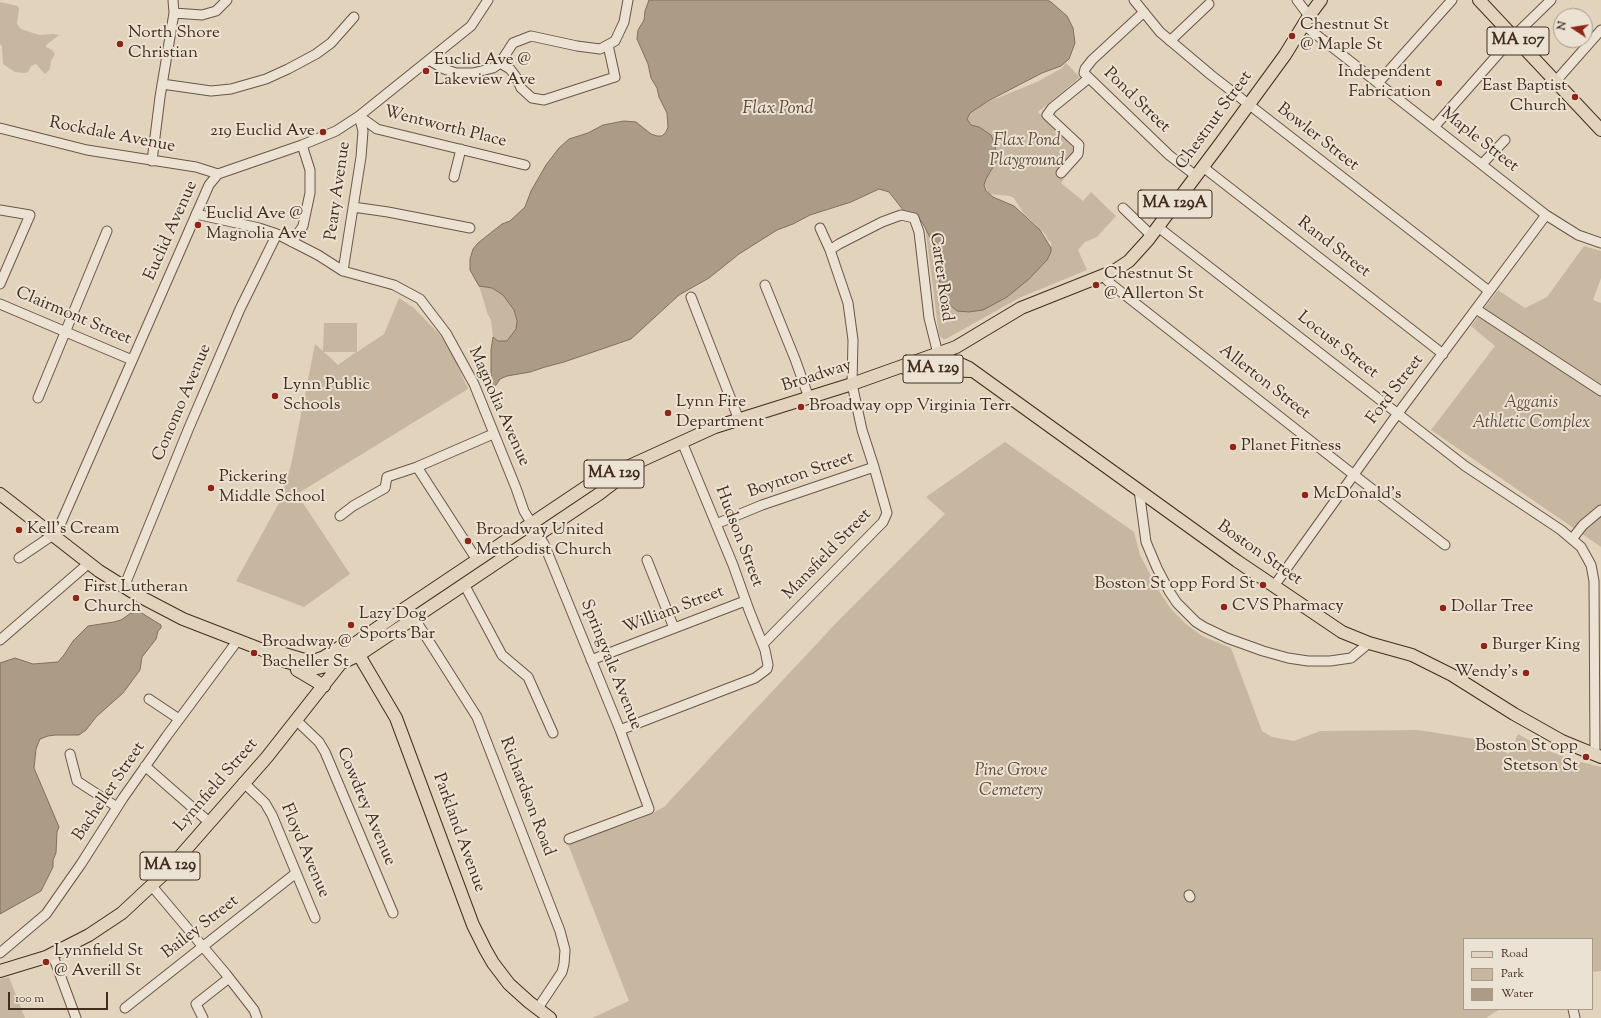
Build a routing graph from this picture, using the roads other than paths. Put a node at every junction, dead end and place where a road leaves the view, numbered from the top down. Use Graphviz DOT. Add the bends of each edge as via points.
graph roads {
  1 [pos="173,0"];
  2 [pos="227,0"];
  3 [pos="488,0"];
  4 [pos="628,0"];
  5 [pos="1134,0"];
  6 [pos="1296,0"];
  7 [pos="1322,0"];
  8 [pos="1452,0"];
  9 [pos="1479,0"];
  10 [pos="1551,0"];
  11 [pos="1209,4"];
  12 [pos="1144,12"];
  13 [pos="174,13"];
  14 [pos="354,17"];
  15 [pos="1307,20"];
  16 [pos="1601,30"];
  17 [pos="1514,36"];
  18 [pos="1170,41"];
  19 [pos="608,45"];
  20 [pos="429,60"];
  21 [pos="500,63"];
  22 [pos="1089,78"];
  23 [pos="1378,82"];
  24 [pos="1556,82"];
  25 [pos="162,84"];
  26 [pos="1248,104"];
  27 [pos="359,116"];
  28 [pos="1434,126"];
  29 [pos="0,128"];
  30 [pos="1601,130"];
  31 [pos="1505,140"];
  32 [pos="302,146"];
  33 [pos="461,149"];
  34 [pos="152,161"];
  35 [pos="1482,164"];
  36 [pos="525,165"];
  37 [pos="1199,172"];
  38 [pos="1061,173"];
  39 [pos="218,174"];
  40 [pos="454,177"];
  41 [pos="353,208"];
  42 [pos="1123,208"];
  43 [pos="0,210"];
  44 [pos="196,214"];
  45 [pos="1546,215"];
  46 [pos="470,228"];
  47 [pos="820,228"];
  48 [pos="107,231"];
  49 [pos="1155,231"];
  50 [pos="277,234"];
  51 [pos="292,242"];
  52 [pos="1601,243"];
  53 [pos="830,250"];
  54 [pos="343,271"];
  55 [pos="1102,275"];
  56 [pos="0,284"];
  57 [pos="765,285"];
  58 [pos="1489,291"];
  59 [pos="691,297"];
  60 [pos="0,304"];
  61 [pos="1476,309"];
  62 [pos="65,332"];
  63 [pos="938,354"];
  64 [pos="1443,354"];
  65 [pos="132,360"];
  66 [pos="893,370"];
  67 [pos="972,371"];
  68 [pos="852,384"];
  69 [pos="1601,391"];
  70 [pos="38,398"];
  71 [pos="809,398"];
  72 [pos="1398,414"];
  73 [pos="739,420"];
  74 [pos="493,434"];
  75 [pos="682,442"];
  76 [pos="641,461"];
  77 [pos="417,467"];
  78 [pos="874,467"];
  79 [pos="1354,475"];
  80 [pos="1139,490"];
  81 [pos="0,494"];
  82 [pos="1601,510"];
  83 [pos="340,516"];
  84 [pos="532,524"];
  85 [pos="716,524"];
  86 [pos="538,534"];
  87 [pos="53,535"];
  88 [pos="1574,541"];
  89 [pos="1445,545"];
  90 [pos="19,558"];
  91 [pos="477,560"];
  92 [pos="647,560"];
  93 [pos="89,563"];
  94 [pos="464,584"];
  95 [pos="1274,586"];
  96 [pos="124,587"];
  97 [pos="746,601"];
  98 [pos="407,607"];
  99 [pos="414,618"];
  100 [pos="674,628"];
  101 [pos="0,640"];
  102 [pos="238,640"];
  103 [pos="1369,643"];
  104 [pos="763,644"];
  105 [pos="264,650"];
  106 [pos="356,650"];
  107 [pos="280,660"];
  108 [pos="591,660"];
  109 [pos="341,663"];
  110 [pos="324,686"];
  111 [pos="149,699"];
  112 [pos="179,719"];
  113 [pos="296,720"];
  114 [pos="620,730"];
  115 [pos="553,733"];
  116 [pos="70,754"];
  117 [pos="1598,756"];
  118 [pos="145,766"];
  119 [pos="244,782"];
  120 [pos="117,807"];
  121 [pos="209,822"];
  122 [pos="569,839"];
  123 [pos="296,873"];
  124 [pos="151,885"];
  125 [pos="393,913"];
  126 [pos="315,918"];
  127 [pos="203,946"];
  128 [pos="0,952"];
  129 [pos="52,953"];
  130 [pos="0,971"];
  131 [pos="229,978"];
  132 [pos="125,1008"];
  133 [pos="538,1008"];
  134 [pos="76,1018"];
  135 [pos="203,1018"];
  136 [pos="258,1018"];
  137 [pos="550,1018"];
  1 -- 13 [label="street"];
  2 -- 13 [label="street" via="216,11 202,15"];
  3 -- 20 [label="street, Euclid Avenue" via="471,26"];
  4 -- 19 [label="street" via="624,22 615,41"];
  5 -- 12 [label="street, Bowler Street"];
  6 -- 15 [label="street, Maple Street"];
  7 -- 15 [label="main road, Chestnut Street / MA 129A"];
  8 -- 23 [label="street"];
  9 -- 17 [label="main road, MA 107"];
  10 -- 17 [label="street"];
  11 -- 18 [label="street"];
  12 -- 18 [label="street, Bowler Street"];
  12 -- 22 [label="street, Pond Street" via="1088,64 1084,73"];
  13 -- 25 [label="street"];
  14 -- 25 [label="street" via="331,43 316,54 266,79 231,89 211,91"];
  15 -- 23 [label="street, Maple Street"];
  15 -- 26 [label="main road, Chestnut Street / MA 129A" via="1285,55"];
  16 -- 24 [label="street"];
  17 -- 24 [label="main road, MA 107"];
  17 -- 28 [label="street"];
  18 -- 26 [label="street, Bowler Street"];
  19 -- 21 [label="street" via="600,49 531,36 513,43"];
  19 -- 21 [label="street" via="615,77 544,100 532,98 521,88 510,69"];
  20 -- 21 [label="street" via="456,73 473,73 493,68"];
  20 -- 27 [label="street, Euclid Avenue"];
  22 -- 37 [label="street, Pond Street" via="1169,155"];
  22 -- 38 [label="street" via="1047,115 1079,145 1078,154"];
  23 -- 28 [label="street, Maple Street"];
  24 -- 30 [label="main road, MA 107"];
  25 -- 34 [label="street"];
  26 -- 37 [label="main road, Chestnut Street / MA 129A"];
  26 -- 58 [label="street, Bowler Street"];
  27 -- 32 [label="street, Euclid Avenue" via="336,131"];
  27 -- 33 [label="street, Wentworth Place" via="377,129"];
  27 -- 41 [label="street, Peary Avenue" via="363,131"];
  28 -- 35 [label="street, Maple Street"];
  29 -- 34 [label="street, Rockdale Avenue" via="87,150"];
  31 -- 35 [label="street"];
  32 -- 39 [label="street, Euclid Avenue"];
  32 -- 51 [label="street" via="309,162 310,193 303,226"];
  33 -- 36 [label="street, Wentworth Place"];
  33 -- 40 [label="street"];
  34 -- 39 [label="street, Rockdale Avenue" via="196,167"];
  35 -- 45 [label="street, Maple Street"];
  37 -- 49 [label="main road, Chestnut Street / MA 129A"];
  37 -- 64 [label="street, Rand Street"];
  39 -- 44 [label="street, Euclid Avenue" via="209,185"];
  41 -- 46 [label="street"];
  41 -- 54 [label="street, Peary Avenue"];
  42 -- 49 [label="street, Locust Street"];
  43 -- 56 [label="street" via="30,216"];
  44 -- 50 [label="street, Magnolia Avenue"];
  44 -- 65 [label="street, Euclid Avenue"];
  45 -- 52 [label="street, Maple Street" via="1578,235"];
  45 -- 58 [label="street, Ford Street"];
  47 -- 53 [label="street"];
  48 -- 62 [label="street"];
  49 -- 55 [label="main road, Chestnut Street / MA 129A" via="1129,261"];
  49 -- 72 [label="street, Locust Street"];
  50 -- 51 [label="street, Magnolia Avenue"];
  50 -- 96 [label="street, Conomo Avenue" via="234,324"];
  51 -- 54 [label="street, Magnolia Avenue"];
  53 -- 63 [label="street, Carter Road" via="882,222 901,215 914,218 919,232 929,318"];
  53 -- 68 [label="street" via="848,303 853,340"];
  54 -- 74 [label="street, Magnolia Avenue" via="394,285 420,299 453,345 474,384"];
  55 -- 63 [label="main road, Chestnut Street / MA 129A" via="1024,306 962,344"];
  55 -- 79 [label="street, Allerton Street"];
  57 -- 71 [label="street"];
  58 -- 61 [label="street, Ford Street"];
  59 -- 73 [label="street"];
  60 -- 62 [label="street, Clairmont Street"];
  61 -- 64 [label="street, Ford Street"];
  61 -- 69 [label="street"];
  62 -- 65 [label="street, Clairmont Street"];
  62 -- 70 [label="street"];
  63 -- 66 [label="main road, Broadway / MA 129"];
  63 -- 67 [label="main road, Boston Street / MA 129"];
  64 -- 72 [label="street, Ford Street"];
  65 -- 87 [label="street, Euclid Avenue" via="75,492"];
  66 -- 67 [label="main road, MA 129"];
  66 -- 68 [label="main road, Broadway / MA 129"];
  67 -- 80 [label="main road, Boston Street / MA 129"];
  68 -- 71 [label="main road, Broadway / MA 129"];
  68 -- 78 [label="street, Mansfield Street" via="862,430"];
  71 -- 73 [label="main road, Broadway / MA 129"];
  72 -- 79 [label="street, Ford Street"];
  72 -- 88 [label="street, Locust Street" via="1464,466"];
  73 -- 75 [label="main road, Broadway / MA 129" via="715,427"];
  74 -- 77 [label="street"];
  74 -- 84 [label="street, Magnolia Avenue" via="524,511"];
  75 -- 76 [label="main road, Broadway / MA 129"];
  75 -- 85 [label="street, Hudson Street"];
  76 -- 84 [label="main road, Broadway / MA 129" via="592,483"];
  76 -- 86 [label="main road, Broadway / MA 129" via="599,494"];
  77 -- 83 [label="street" via="387,477 385,488"];
  77 -- 91 [label="street"];
  78 -- 85 [label="street, Boynton Street" via="762,505"];
  78 -- 104 [label="street, Mansfield Street" via="887,509 886,517"];
  79 -- 89 [label="street, Allerton Street"];
  79 -- 95 [label="street, Ford Street"];
  80 -- 95 [label="main road, Boston Street / MA 129"];
  80 -- 103 [label="street" via="1146,542 1156,568 1177,603 1204,628 1263,652 1308,661 1351,658"];
  81 -- 87 [label="main road, Broadway"];
  82 -- 88 [label="street" via="1583,525"];
  84 -- 86 [label="street, Magnolia Avenue"];
  84 -- 91 [label="main road, Broadway / MA 129"];
  85 -- 97 [label="street, Hudson Street"];
  86 -- 94 [label="main road, Broadway / MA 129"];
  86 -- 108 [label="street, Springvale Avenue"];
  87 -- 90 [label="street"];
  87 -- 93 [label="main road, Broadway"];
  88 -- 117 [label="street" via="1585,552 1594,581"];
  91 -- 98 [label="main road, Broadway / MA 129"];
  92 -- 100 [label="street"];
  93 -- 96 [label="main road, Broadway"];
  93 -- 101 [label="street"];
  94 -- 99 [label="main road, Broadway / MA 129"];
  94 -- 115 [label="street" via="502,655 528,677"];
  95 -- 103 [label="main road, Boston Street / MA 129" via="1342,632"];
  96 -- 102 [label="main road, Broadway" via="183,619"];
  97 -- 100 [label="street, William Street"];
  97 -- 104 [label="street, Hudson Street"];
  98 -- 99 [label="street, Richardson Road"];
  98 -- 106 [label="main road, Broadway / MA 129"];
  99 -- 106 [label="main road, Broadway / MA 129"];
  99 -- 133 [label="street, Richardson Road" via="477,717 560,931 565,950 562,972"];
  100 -- 108 [label="street, William Street"];
  102 -- 105 [label="main road, Broadway"];
  102 -- 112 [label="street, Bacheller Street"];
  103 -- 117 [label="main road, Boston Street / MA 129" via="1412,654 1562,741"];
  104 -- 114 [label="street, Hudson Street" via="768,665 761,674"];
  105 -- 106 [label="main road, Broadway" via="312,660 324,657 340,647"];
  105 -- 107 [label="main road, Broadway"];
  106 -- 109 [label="main road, Broadway / MA 129"];
  106 -- 133 [label="main road, Parkland Avenue" via="396,718 480,941 509,984"];
  107 -- 109 [label="main road, Broadway" via="313,669"];
  107 -- 110 [label="main road, Broadway"];
  108 -- 114 [label="street, Springvale Avenue"];
  109 -- 110 [label="main road, Lynnfield Street / MA 129"];
  110 -- 113 [label="main road, Lynnfield Street / MA 129"];
  111 -- 112 [label="street"];
  112 -- 118 [label="street, Bacheller Street"];
  113 -- 119 [label="main road, Lynnfield Street / MA 129"];
  113 -- 125 [label="street, Cowdrey Avenue" via="319,742 325,752"];
  114 -- 122 [label="street, Springvale Avenue" via="649,809"];
  116 -- 120 [label="street" via="77,781"];
  118 -- 120 [label="street, Bacheller Street"];
  118 -- 121 [label="street"];
  119 -- 121 [label="main road, Lynnfield Street / MA 129"];
  119 -- 123 [label="street, Floyd Avenue" via="268,808"];
  120 -- 128 [label="street, Bacheller Street" via="46,914"];
  121 -- 124 [label="main road, Lynnfield Street / MA 129" via="168,870"];
  123 -- 126 [label="street, Floyd Avenue"];
  123 -- 127 [label="street, Bailey Street"];
  124 -- 127 [label="street"];
  124 -- 129 [label="main road, Lynnfield Street / MA 129" via="122,913 89,935"];
  127 -- 131 [label="street"];
  127 -- 132 [label="street, Bailey Street"];
  129 -- 130 [label="main road, Lynnfield Street / MA 129"];
  129 -- 134 [label="street"];
  131 -- 135 [label="street" via="196,1004"];
  131 -- 136 [label="street"];
  133 -- 137 [label="main road, Parkland Avenue"];
}
